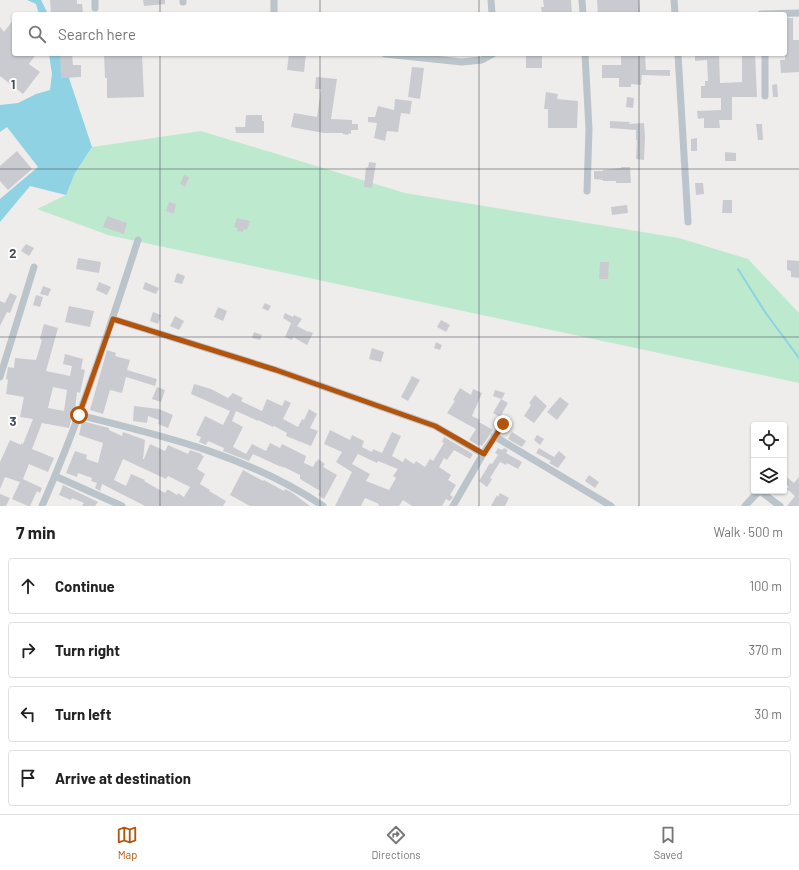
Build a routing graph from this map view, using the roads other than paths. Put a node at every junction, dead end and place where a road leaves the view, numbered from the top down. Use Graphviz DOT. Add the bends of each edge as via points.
graph roads {
  1 [pos="274,0"];
  2 [pos="491,0"];
  3 [pos="582,0"];
  4 [pos="674,0"];
  5 [pos="274,12"];
  6 [pos="492,12"];
  7 [pos="583,12"];
  8 [pos="675,12"];
  9 [pos="787,13"];
  10 [pos="799,13"];
  11 [pos="404,56"];
  12 [pos="489,56"];
  13 [pos="585,56"];
  14 [pos="678,56"];
  15 [pos="765,56"];
  16 [pos="764,96"];
  17 [pos="587,191"];
  18 [pos="688,222"];
  19 [pos="138,240"];
  20 [pos="34,266"];
  21 [pos="113,319"];
  22 [pos="0,377"];
  23 [pos="79,415"];
  24 [pos="503,424"];
  25 [pos="494,436"];
  26 [pos="484,454"];
  27 [pos="56,476"];
  28 [pos="756,494"];
  29 [pos="763,494"];
  30 [pos="42,506"];
  31 [pos="122,506"];
  32 [pos="323,506"];
  33 [pos="454,506"];
  34 [pos="611,506"];
  35 [pos="745,506"];
  36 [pos="780,506"];
  1 -- 5 [label="street"];
  2 -- 6 [label="street"];
  3 -- 7 [label="street"];
  4 -- 8 [label="street"];
  9 -- 10 [label="street"];
  11 -- 12 [label="street" via="462,62 482,60"];
  13 -- 17 [label="street" via="589,129"];
  14 -- 18 [label="street"];
  15 -- 16 [label="street"];
  19 -- 21 [label="street"];
  20 -- 22 [label="street"];
  21 -- 23 [label="street"];
  21 -- 26 [label="street" via="276,370 435,426"];
  23 -- 27 [label="street"];
  23 -- 32 [label="street" via="184,442 237,461 299,490"];
  24 -- 25 [label="street"];
  25 -- 26 [label="street"];
  25 -- 34 [label="street"];
  26 -- 33 [label="street"];
  27 -- 30 [label="street"];
  27 -- 31 [label="street"];
  28 -- 35 [label="street"];
  29 -- 36 [label="street"];
}
